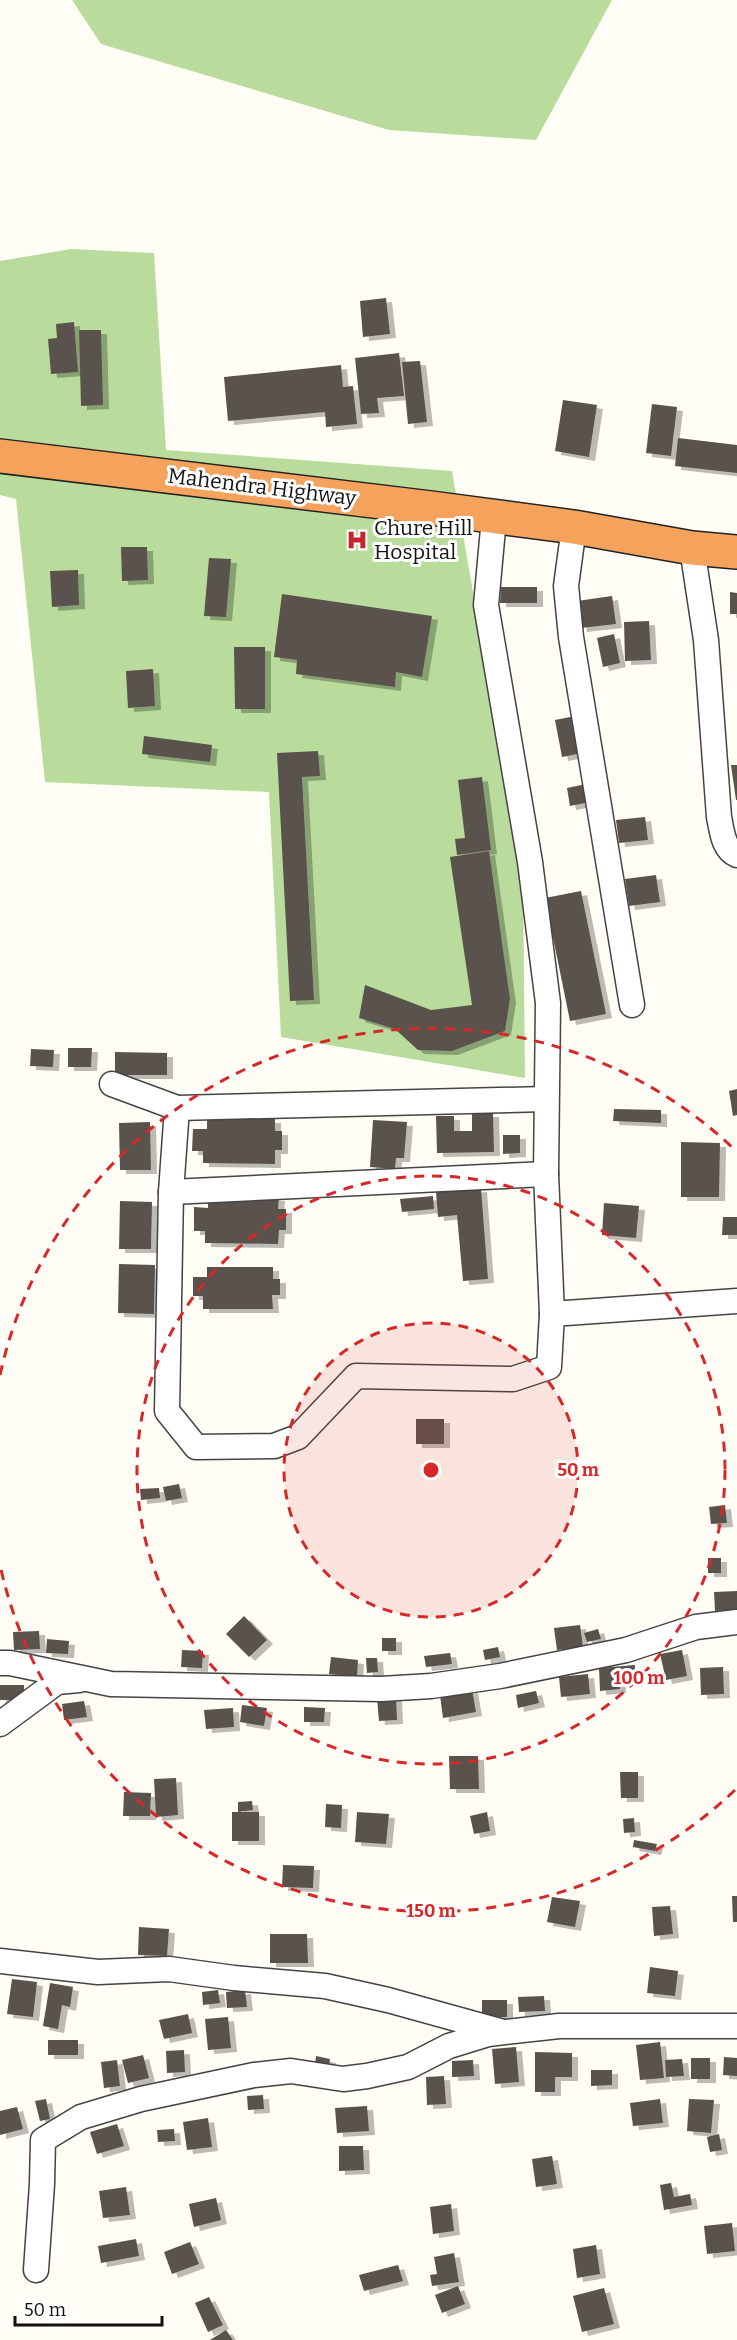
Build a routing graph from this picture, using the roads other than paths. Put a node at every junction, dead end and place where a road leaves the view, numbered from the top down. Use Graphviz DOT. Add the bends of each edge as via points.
graph roads {
  1 [pos="0,456"];
  2 [pos="494,518"];
  3 [pos="574,527"];
  4 [pos="692,548"];
  5 [pos="737,552"];
  6 [pos="737,855"];
  7 [pos="632,1005"];
  8 [pos="112,1084"];
  9 [pos="546,1099"];
  10 [pos="177,1108"];
  11 [pos="546,1174"];
  12 [pos="171,1192"];
  13 [pos="737,1301"];
  14 [pos="552,1314"];
  15 [pos="737,1622"];
  16 [pos="0,1663"];
  17 [pos="85,1679"];
  18 [pos="0,1724"];
  19 [pos="0,1961"];
  20 [pos="737,2026"];
  21 [pos="503,2032"];
  22 [pos="36,2270"];
  1 -- 2 [label="highway, Mahendra Highway"];
  2 -- 3 [label="highway, Mahendra Highway"];
  2 -- 9 [label="street" via="486,605 530,862 548,1003"];
  3 -- 4 [label="highway, Mahendra Highway"];
  3 -- 7 [label="street" via="566,586 571,637"];
  4 -- 5 [label="highway, Mahendra Highway"];
  4 -- 6 [label="street" via="706,640 719,817 724,841"];
  8 -- 10 [label="street"];
  9 -- 10 [label="street"];
  9 -- 11 [label="street"];
  10 -- 12 [label="street"];
  11 -- 12 [label="street"];
  11 -- 14 [label="street"];
  12 -- 14 [label="street" via="167,1411 196,1447 274,1446 297,1437 356,1376 513,1379 549,1367"];
  13 -- 14 [label="street"];
  15 -- 17 [label="street" via="696,1628 626,1650 431,1686 303,1689 111,1684"];
  16 -- 17 [label="street"];
  17 -- 18 [label="street" via="57,1682"];
  19 -- 21 [label="street" via="99,1972 169,1969 325,1986"];
  20 -- 21 [label="street" via="559,2026"];
  21 -- 22 [label="street" via="449,2046 408,2067 367,2076 343,2079 291,2071 254,2075 141,2099 81,2117 43,2140"];
}
